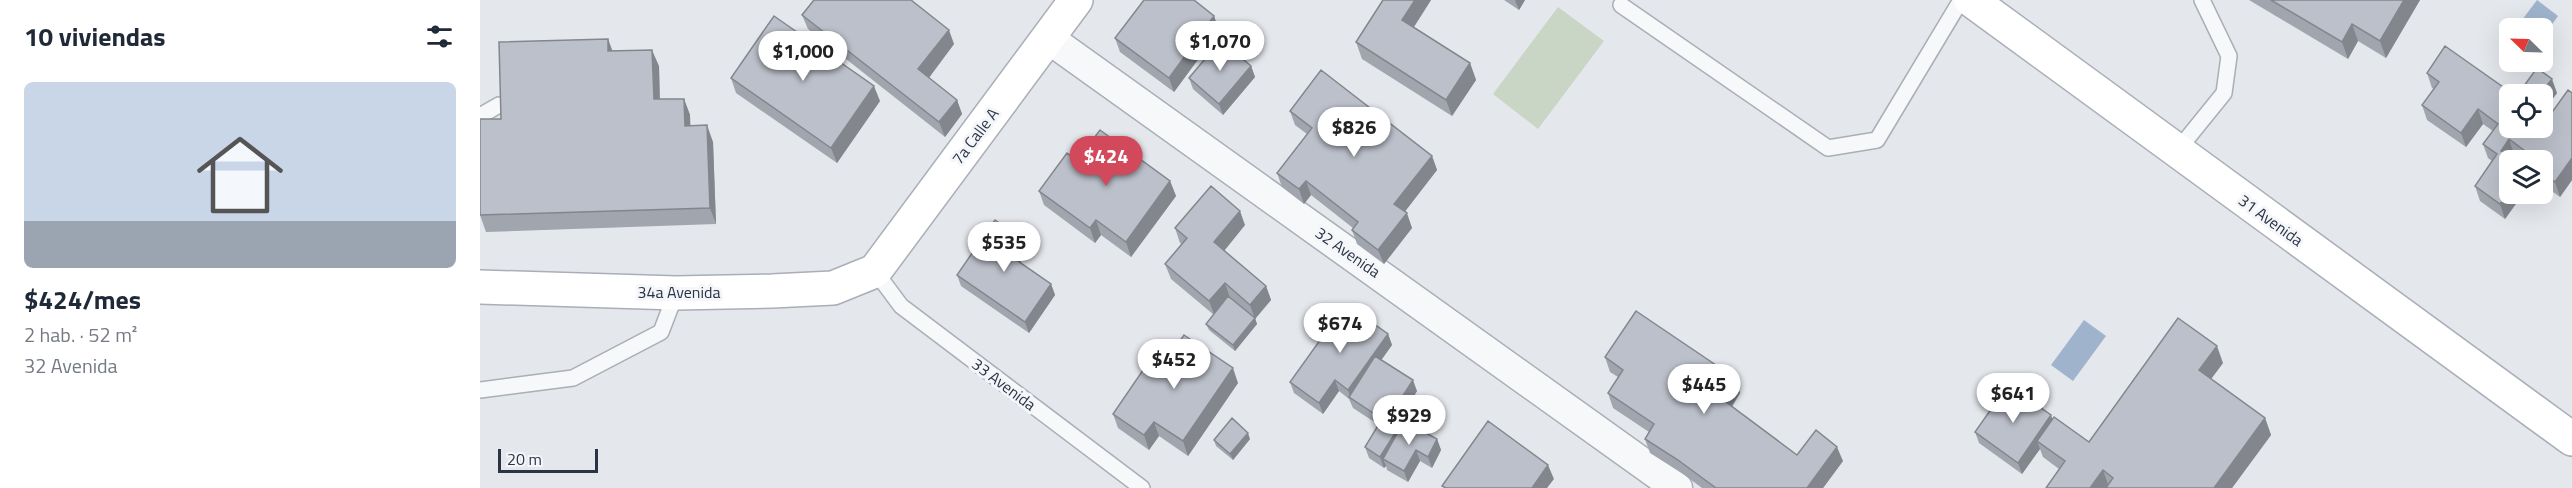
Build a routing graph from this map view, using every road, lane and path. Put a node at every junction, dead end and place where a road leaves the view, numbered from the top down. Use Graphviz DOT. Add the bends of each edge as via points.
graph roads {
  1 [pos="1076,0"];
  2 [pos="1961,0"];
  3 [pos="1971,0"];
  4 [pos="2202,0"];
  5 [pos="1621,5"];
  6 [pos="1048,38"];
  7 [pos="499,105"];
  8 [pos="480,116"];
  9 [pos="2177,151"];
  10 [pos="875,271"];
  11 [pos="480,287"];
  12 [pos="676,293"];
  13 [pos="480,390"];
  14 [pos="2572,439"];
  15 [pos="1142,488"];
  16 [pos="1677,488"];
  1 -- 6 [label="street, 7a Calle A"];
  2 -- 5 [label="lane" via="1877,140 1828,148"];
  3 -- 9 [label="street, 31 Avenida"];
  4 -- 9 [label="lane" via="2229,56 2224,93"];
  6 -- 10 [label="street, 7a Calle A"];
  6 -- 16 [label="street, 32 Avenida"];
  7 -- 8 [label="lane"];
  9 -- 14 [label="street, 31 Avenida"];
  10 -- 12 [label="street, 34a Avenida" via="833,288"];
  10 -- 15 [label="lane, 33 Avenida" via="902,306"];
  11 -- 12 [label="street, 34a Avenida"];
  12 -- 13 [label="lane" via="661,332 573,378"];
}
